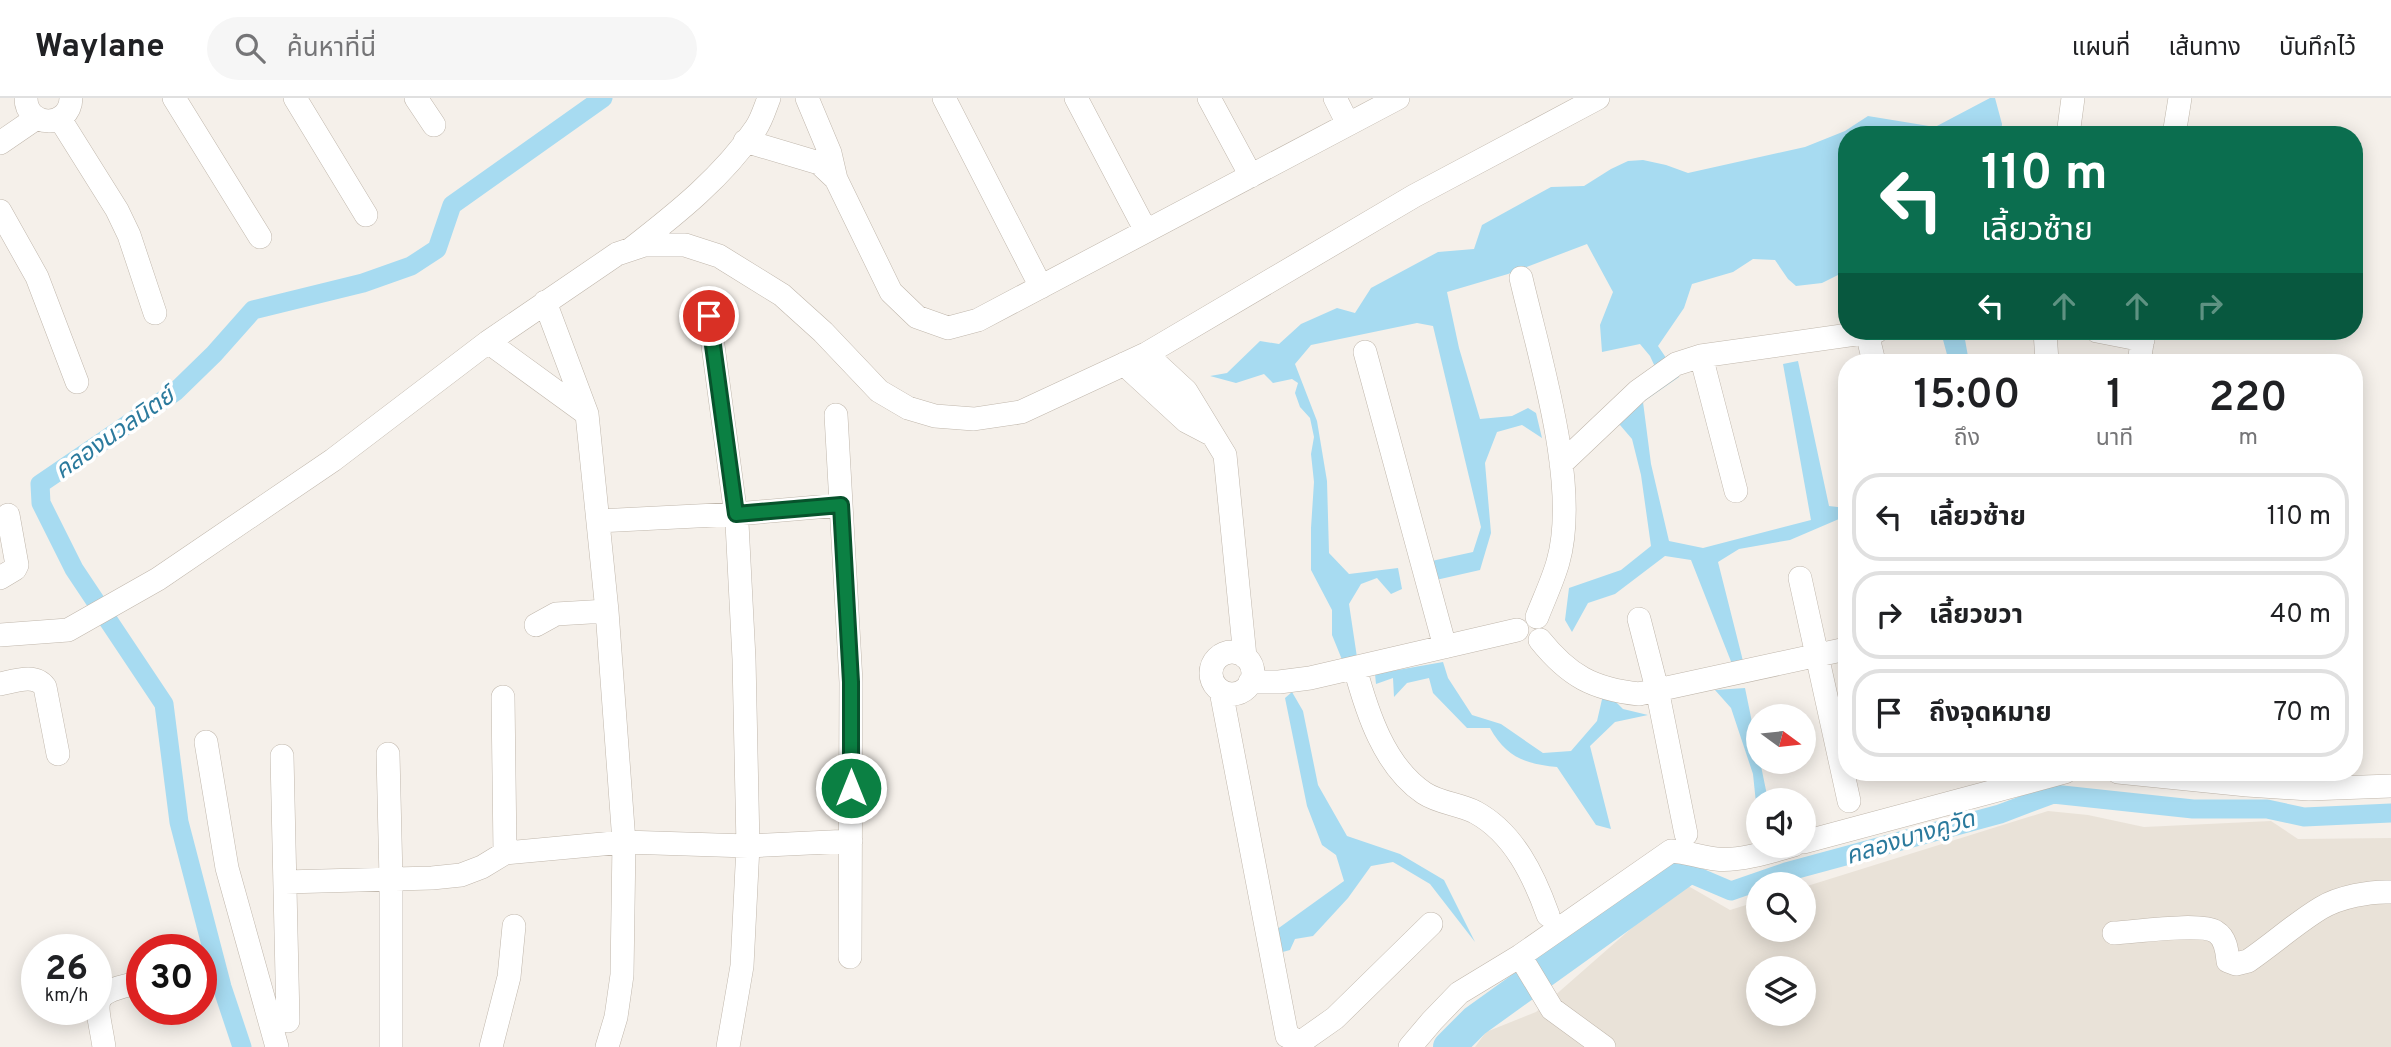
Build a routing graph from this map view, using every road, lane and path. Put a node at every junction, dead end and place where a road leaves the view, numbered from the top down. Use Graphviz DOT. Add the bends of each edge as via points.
graph roads {
  1 [pos="71,98"];
  2 [pos="174,98"];
  3 [pos="295,98"];
  4 [pos="416,98"];
  5 [pos="769,98"];
  6 [pos="807,98"];
  7 [pos="944,98"];
  8 [pos="1076,98"];
  9 [pos="1209,98"];
  10 [pos="1335,98"];
  11 [pos="1398,98"];
  12 [pos="1598,98"];
  13 [pos="2073,98"];
  14 [pos="2180,98"];
  15 [pos="30,108"];
  16 [pos="60,119"];
  17 [pos="1348,124"];
  18 [pos="433,125"];
  19 [pos="2069,126"];
  20 [pos="2175,126"];
  21 [pos="745,141"];
  22 [pos="0,143"];
  23 [pos="1251,176"];
  24 [pos="836,179"];
  25 [pos="0,211"];
  26 [pos="366,215"];
  27 [pos="1146,231"];
  28 [pos="260,237"];
  29 [pos="630,250"];
  30 [pos="1521,278"];
  31 [pos="1041,287"];
  32 [pos="545,302"];
  33 [pos="155,313"];
  34 [pos="709,316"];
  35 [pos="1838,337"];
  36 [pos="488,342"];
  37 [pos="1365,352"];
  38 [pos="1146,354"];
  39 [pos="1701,356"];
  40 [pos="1124,364"];
  41 [pos="77,382"];
  42 [pos="587,414"];
  43 [pos="836,415"];
  44 [pos="1212,434"];
  45 [pos="1561,464"];
  46 [pos="1736,491"];
  47 [pos="841,505"];
  48 [pos="736,514"];
  49 [pos="8,515"];
  50 [pos="598,520"];
  51 [pos="0,578"];
  52 [pos="1800,578"];
  53 [pos="607,611"];
  54 [pos="1537,617"];
  55 [pos="1639,619"];
  56 [pos="536,625"];
  57 [pos="1517,630"];
  58 [pos="0,635"];
  59 [pos="1540,640"];
  60 [pos="1445,647"];
  61 [pos="1838,651"];
  62 [pos="1817,656"];
  63 [pos="1245,657"];
  64 [pos="1358,680"];
  65 [pos="1250,682"];
  66 [pos="0,684"];
  67 [pos="1657,689"];
  68 [pos="1221,691"];
  69 [pos="503,697"];
  70 [pos="206,741"];
  71 [pos="1838,751"];
  72 [pos="58,754"];
  73 [pos="388,754"];
  74 [pos="282,756"];
  75 [pos="1845,781"];
  76 [pos="2031,781"];
  77 [pos="2207,781"];
  78 [pos="2391,786"];
  79 [pos="1849,801"];
  80 [pos="1686,834"];
  81 [pos="1816,839"];
  82 [pos="851,841"];
  83 [pos="624,842"];
  84 [pos="748,846"];
  85 [pos="505,853"];
  86 [pos="1746,855"];
  87 [pos="391,879"];
  88 [pos="285,882"];
  89 [pos="2391,892"];
  90 [pos="1548,915"];
  91 [pos="1431,924"];
  92 [pos="514,926"];
  93 [pos="2114,933"];
  94 [pos="850,957"];
  95 [pos="1523,961"];
  96 [pos="126,986"];
  97 [pos="288,1021"];
  98 [pos="104,1047"];
  99 [pos="277,1047"];
  100 [pos="391,1047"];
  101 [pos="491,1047"];
  102 [pos="607,1047"];
  103 [pos="728,1047"];
  104 [pos="1410,1047"];
  105 [pos="1604,1047"];
  1 -- 16 [label="street"];
  2 -- 28 [label="street"];
  3 -- 26 [label="street"];
  4 -- 18 [label="street"];
  5 -- 21 [label="street" via="757,127"];
  6 -- 24 [label="street"];
  7 -- 31 [label="street"];
  8 -- 27 [label="street"];
  9 -- 23 [label="street"];
  10 -- 17 [label="street"];
  11 -- 17 [label="street"];
  12 -- 38 [label="street" via="1414,196"];
  13 -- 19 [label="street"];
  14 -- 20 [label="street"];
  15 -- 16 [label="street" via="47,122"];
  15 -- 22 [label="street"];
  16 -- 33 [label="street" via="117,210"];
  17 -- 23 [label="street"];
  21 -- 24 [label="street" via="819,163"];
  21 -- 29 [label="street" via="685,206"];
  23 -- 27 [label="street"];
  24 -- 31 [label="street" via="891,292 917,317 947,328 978,320"];
  25 -- 41 [label="street" via="37,277"];
  27 -- 31 [label="street"];
  29 -- 32 [label="street"];
  29 -- 40 [label="street" via="645,245 685,245 719,256 782,295 878,391 908,408 935,416 974,419 1021,412"];
  30 -- 45 [label="street"];
  32 -- 36 [label="street"];
  32 -- 42 [label="street"];
  34 -- 48 [label="street"];
  35 -- 39 [label="street"];
  36 -- 42 [label="street"];
  36 -- 58 [label="street" via="333,460 158,579 68,630"];
  37 -- 60 [label="street"];
  38 -- 40 [label="street"];
  38 -- 44 [label="street" via="1186,391"];
  39 -- 45 [label="street" via="1676,364 1638,391"];
  39 -- 46 [label="street"];
  40 -- 44 [label="street" via="1186,421"];
  42 -- 50 [label="street"];
  43 -- 47 [label="street"];
  44 -- 63 [label="street" via="1225,455"];
  45 -- 54 [label="street" via="1564,521 1559,561"];
  47 -- 48 [label="street"];
  47 -- 82 [label="street" via="851,682"];
  48 -- 50 [label="street"];
  48 -- 84 [label="street"];
  49 -- 51 [label="street" via="17,565"];
  50 -- 53 [label="street"];
  52 -- 62 [label="street"];
  53 -- 56 [label="street" via="556,614"];
  53 -- 83 [label="street"];
  54 -- 57 [label="street" via="1522,619"];
  54 -- 59 [label="street" via="1545,629"];
  55 -- 67 [label="street"];
  57 -- 59 [label="street" via="1523,641"];
  57 -- 60 [label="street"];
  59 -- 67 [label="street" via="1565,669 1612,691 1639,694"];
  60 -- 64 [label="street"];
  61 -- 62 [label="street"];
  62 -- 67 [label="street"];
  62 -- 71 [label="street"];
  63 -- 65 [label="street" via="1252,669"];
  63 -- 68 [label="street" via="1226,653 1215,661 1212,681"];
  64 -- 65 [label="street"];
  64 -- 90 [label="street" via="1385,749 1402,772 1425,794 1475,812 1501,831 1536,882"];
  65 -- 68 [label="street" via="1241,692"];
  66 -- 72 [label="street" via="25,679 41,682"];
  67 -- 80 [label="street"];
  68 -- 91 [label="street" via="1287,1036 1301,1042 1335,1018"];
  69 -- 85 [label="street"];
  70 -- 99 [label="street" via="227,868"];
  73 -- 87 [label="street"];
  74 -- 88 [label="street"];
  75 -- 79 [label="street"];
  76 -- 81 [label="street"];
  77 -- 78 [label="street" via="2309,789"];
  82 -- 84 [label="street"];
  82 -- 94 [label="street"];
  83 -- 84 [label="street"];
  83 -- 85 [label="street"];
  83 -- 102 [label="street" via="622,975"];
  84 -- 103 [label="street" via="742,966"];
  85 -- 87 [label="street" via="461,875"];
  86 -- 95 [label="street" via="1717,859 1671,850"];
  87 -- 88 [label="street"];
  87 -- 100 [label="street"];
  88 -- 97 [label="street"];
  89 -- 93 [label="street" via="2322,908 2248,961 2235,964 2228,961 2219,933 2203,926"];
  92 -- 101 [label="street" via="509,977"];
  95 -- 104 [label="street" via="1459,993"];
  95 -- 105 [label="street" via="1552,1009"];
  96 -- 98 [label="street" via="112,990 98,1002"];
}
